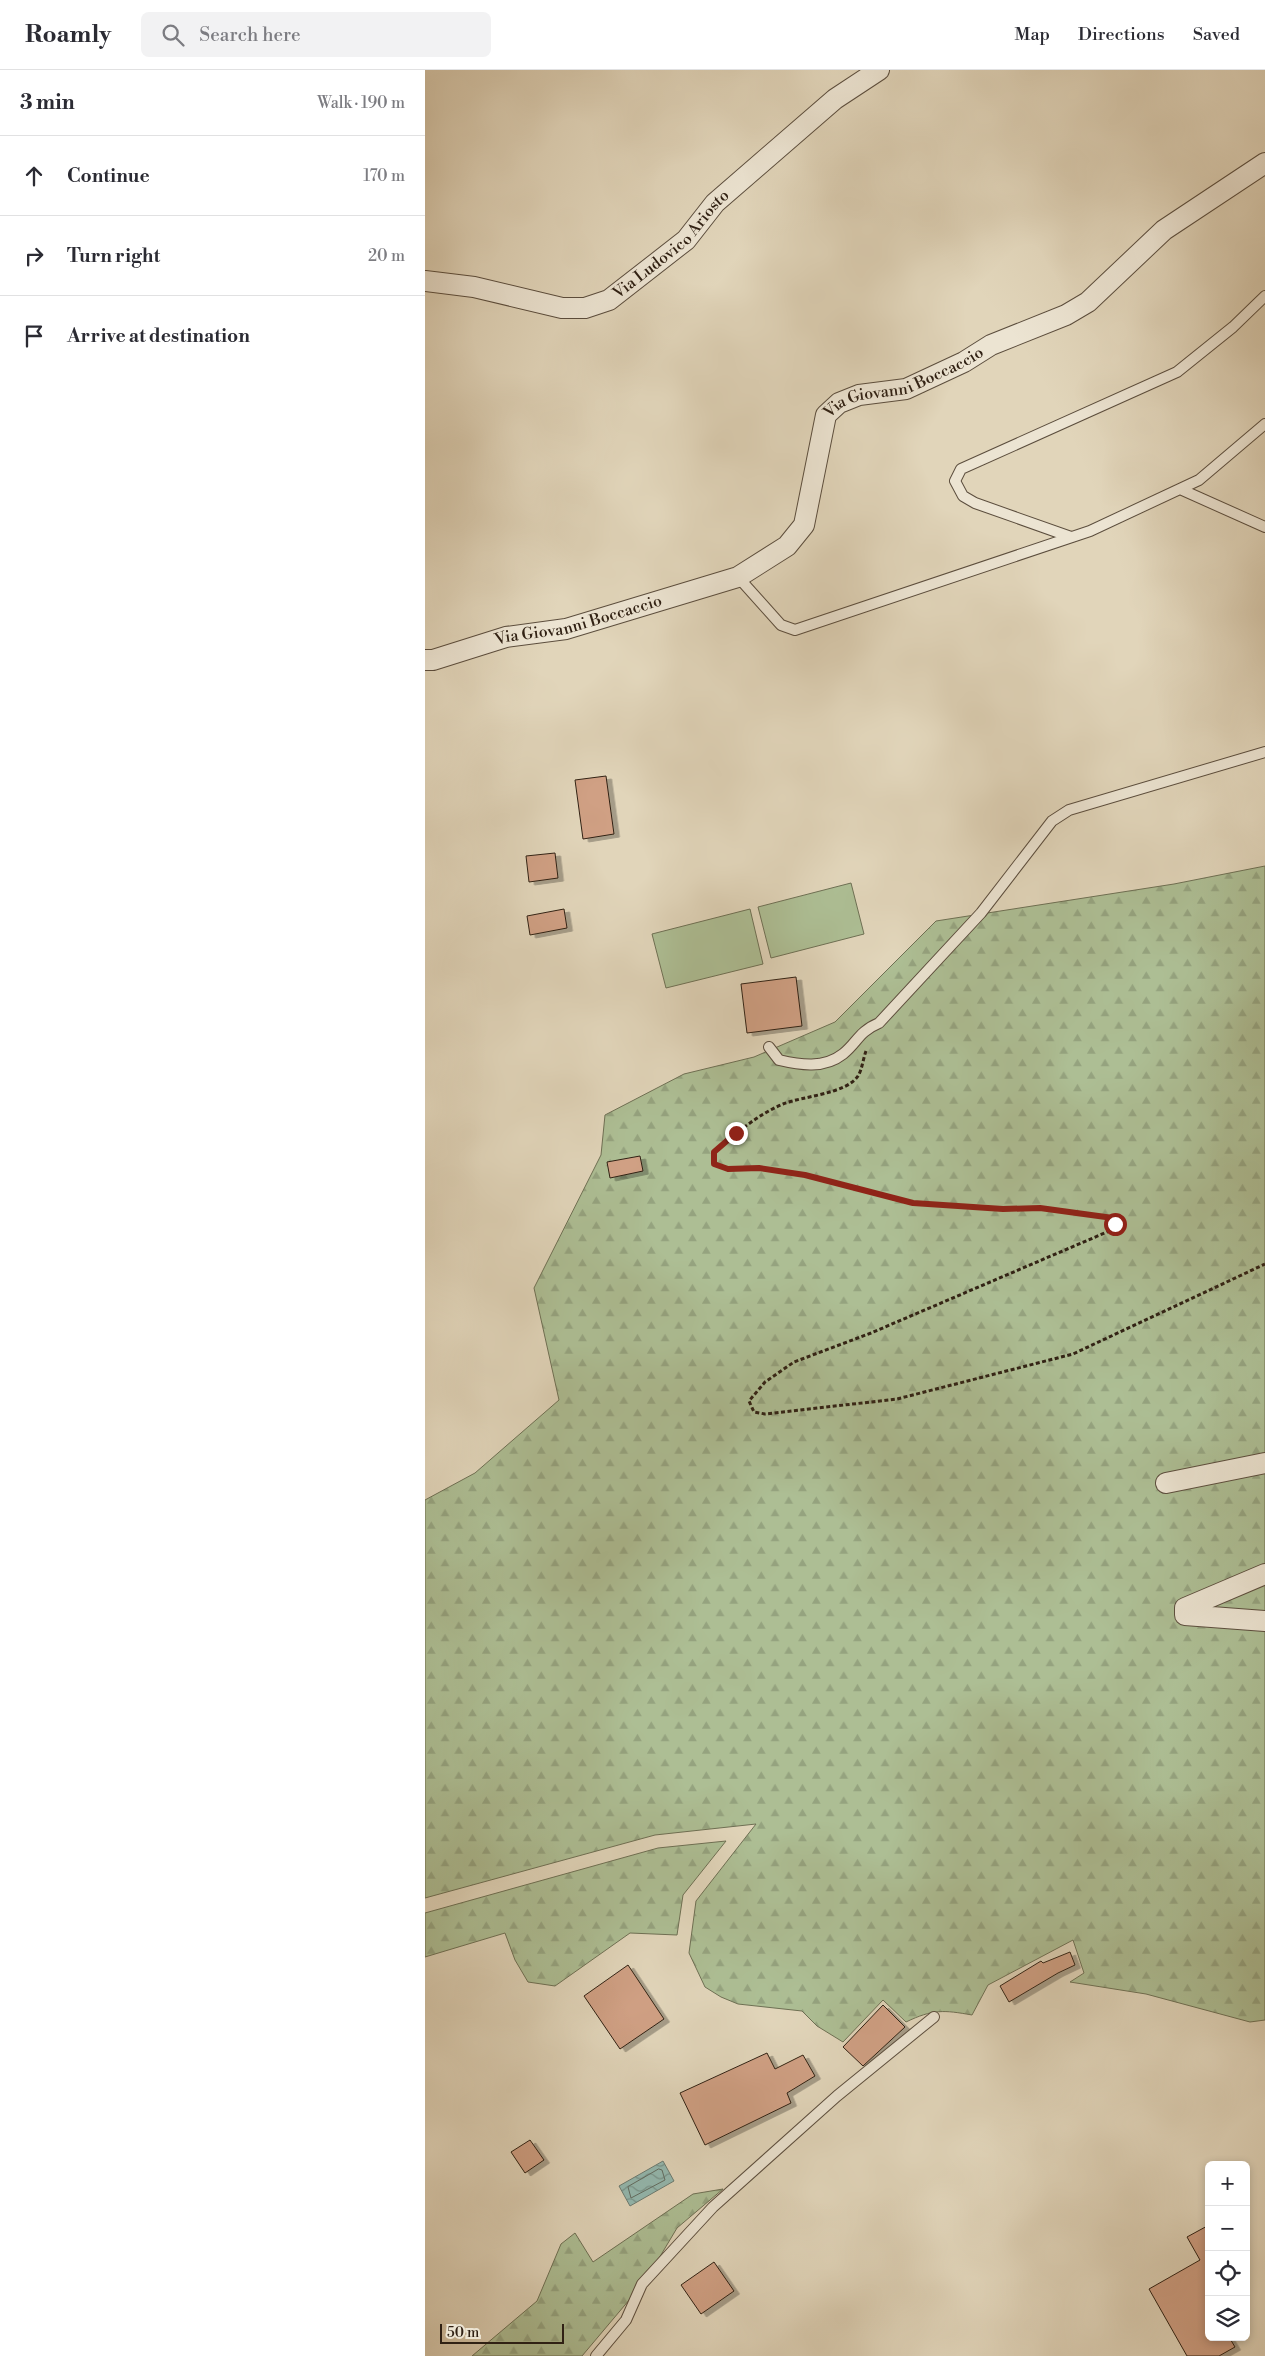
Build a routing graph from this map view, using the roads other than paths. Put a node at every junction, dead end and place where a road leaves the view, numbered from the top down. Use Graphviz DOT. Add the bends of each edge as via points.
graph roads {
  1 [pos="879,70"];
  2 [pos="1265,163"];
  3 [pos="425,281"];
  4 [pos="1265,296"];
  5 [pos="1265,424"];
  6 [pos="1181,489"];
  7 [pos="1265,527"];
  8 [pos="1071,537"];
  9 [pos="738,577"];
  10 [pos="425,660"];
  11 [pos="1265,752"];
  12 [pos="769,1047"];
  13 [pos="1265,1463"];
  14 [pos="1166,1483"];
  15 [pos="1265,1574"];
  16 [pos="1265,1621"];
  17 [pos="934,2017"];
  18 [pos="596,2356"];
  1 -- 3 [label="street, Via Ludovico Ariosto" via="835,99 715,203 685,240 609,300 585,308 562,308 474,287"];
  2 -- 9 [label="street, Via Giovanni Boccaccio" via="1165,230 1088,302 1066,315 991,345 906,389 859,395 839,403 826,415 804,525 787,546"];
  4 -- 8 [label="lane" via="1233,327 1177,372 961,469 955,481 963,496"];
  5 -- 6 [label="lane" via="1199,480"];
  6 -- 7 [label="lane"];
  6 -- 8 [label="lane"];
  8 -- 9 [label="lane" via="795,630 781,626"];
  9 -- 10 [label="street, Via Giovanni Boccaccio" via="566,629 506,636"];
  11 -- 12 [label="lane" via="1069,810 1052,821 981,913 879,1023 867,1028 844,1053 831,1062 803,1066 779,1060"];
  13 -- 14 [label="street"];
  15 -- 16 [label="street" via="1185,1608 1185,1615"];
  17 -- 18 [label="lane" via="837,2096 713,2207 642,2284 626,2320"];
}
